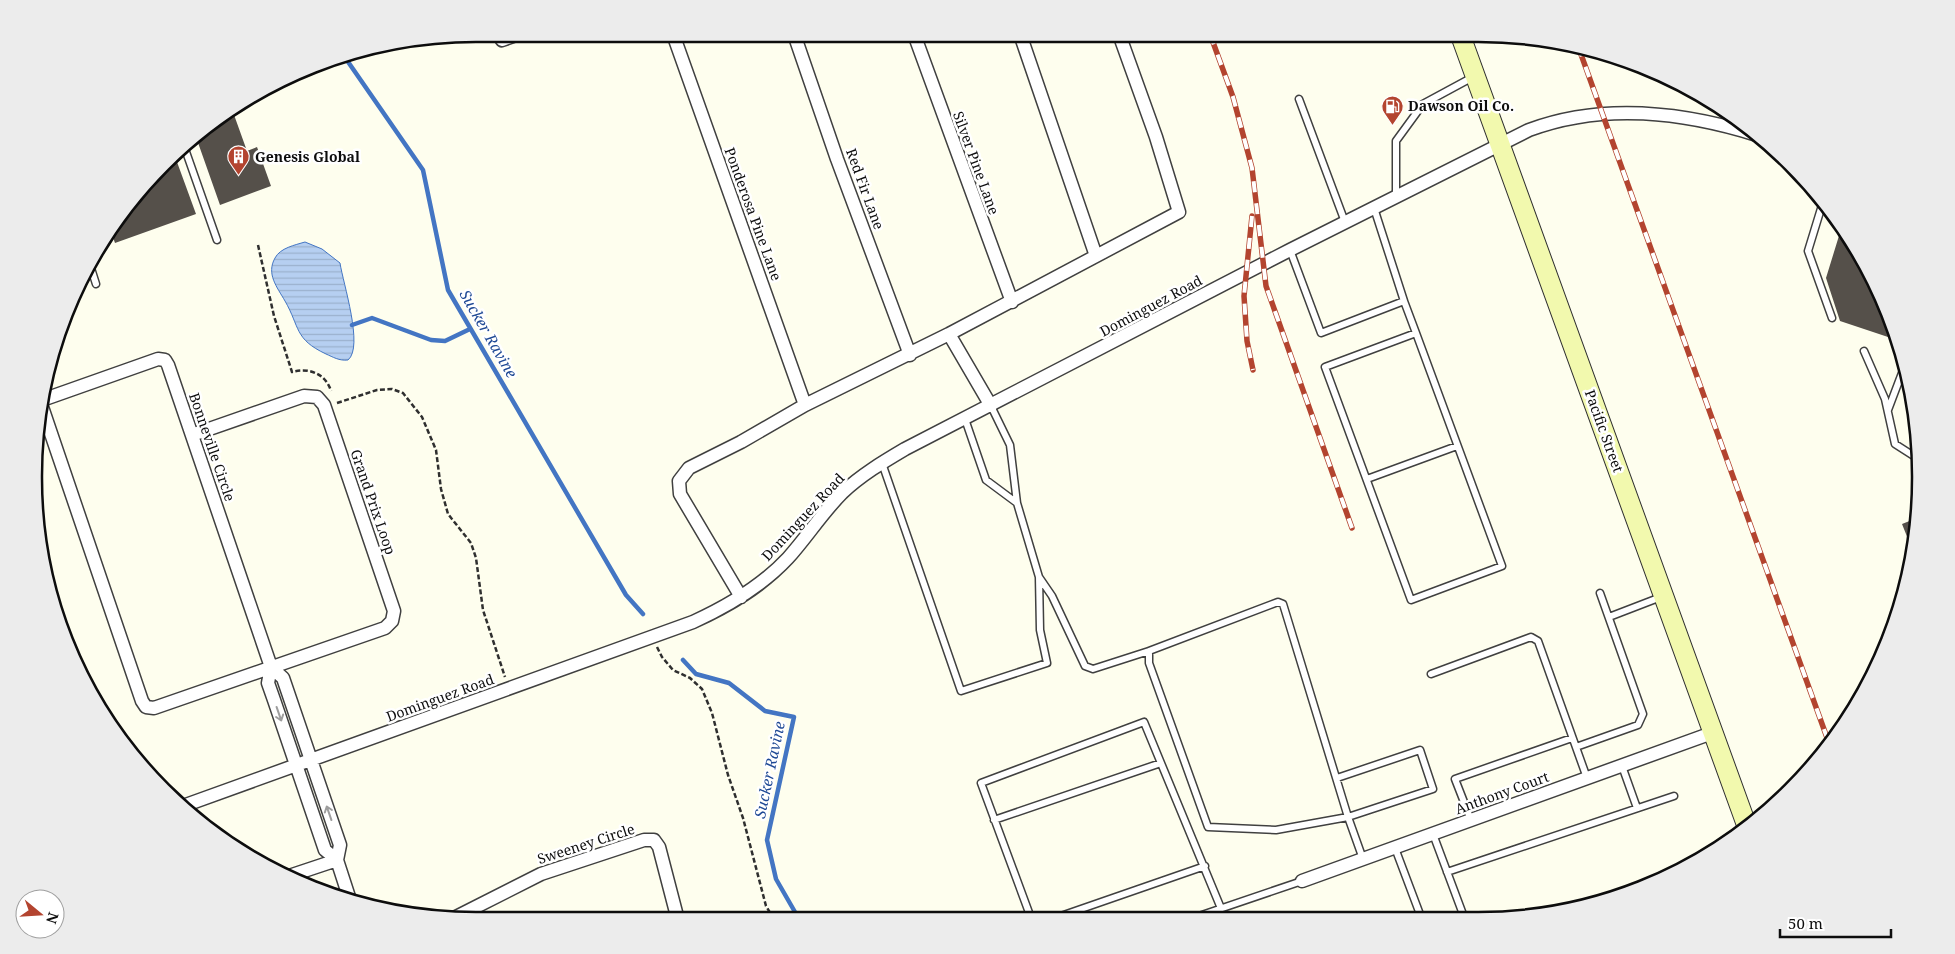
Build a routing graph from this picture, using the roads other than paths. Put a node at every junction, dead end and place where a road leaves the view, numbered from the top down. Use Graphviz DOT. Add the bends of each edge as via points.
graph roads {
  1 [pos="676,43"];
  2 [pos="797,43"];
  3 [pos="917,43"];
  4 [pos="1023,43"];
  5 [pos="1122,43"];
  6 [pos="1463,43"];
  7 [pos="1475,76"];
  8 [pos="1299,99"];
  9 [pos="1744,132"];
  10 [pos="1499,145"];
  11 [pos="187,154"];
  12 [pos="1396,197"];
  13 [pos="1374,208"];
  14 [pos="1821,209"];
  15 [pos="1346,222"];
  16 [pos="217,240"];
  17 [pos="1290,250"];
  18 [pos="1096,256"];
  19 [pos="93,275"];
  20 [pos="96,284"];
  21 [pos="1404,301"];
  22 [pos="1012,302"];
  23 [pos="1832,318"];
  24 [pos="1416,333"];
  25 [pos="950,334"];
  26 [pos="1864,351"];
  27 [pos="910,354"];
  28 [pos="1901,377"];
  29 [pos="50,397"];
  30 [pos="805,405"];
  31 [pos="991,406"];
  32 [pos="1888,411"];
  33 [pos="965,418"];
  34 [pos="46,419"];
  35 [pos="192,435"];
  36 [pos="1457,446"];
  37 [pos="1912,455"];
  38 [pos="882,463"];
  39 [pos="1367,479"];
  40 [pos="1017,503"];
  41 [pos="1039,577"];
  42 [pos="1600,593"];
  43 [pos="741,597"];
  44 [pos="1663,597"];
  45 [pos="1609,617"];
  46 [pos="1149,651"];
  47 [pos="272,667"];
  48 [pos="1431,674"];
  49 [pos="1712,733"];
  50 [pos="1572,738"];
  51 [pos="1576,747"];
  52 [pos="311,760"];
  53 [pos="1161,763"];
  54 [pos="296,766"];
  55 [pos="1622,766"];
  56 [pos="1337,778"];
  57 [pos="1587,778"];
  58 [pos="1674,796"];
  59 [pos="190,803"];
  60 [pos="1637,808"];
  61 [pos="1348,817"];
  62 [pos="994,820"];
  63 [pos="1471,820"];
  64 [pos="1745,820"];
  65 [pos="1433,834"];
  66 [pos="1395,848"];
  67 [pos="1363,859"];
  68 [pos="337,860"];
  69 [pos="1205,866"];
  70 [pos="1447,872"];
  71 [pos="299,873"];
  72 [pos="1302,881"];
  73 [pos="347,891"];
  74 [pos="1222,908"];
  75 [pos="467,912"];
  76 [pos="676,912"];
  77 [pos="1028,912"];
  78 [pos="1072,912"];
  79 [pos="1210,912"];
  80 [pos="1223,912"];
  81 [pos="1419,912"];
  82 [pos="1462,912"];
  1 -- 30 [label="street, Ponderosa Pine Lane"];
  2 -- 27 [label="street, Red Fir Lane"];
  3 -- 22 [label="street, Silver Pine Lane"];
  4 -- 18 [label="street"];
  5 -- 18 [label="street" via="1179,212"];
  6 -- 7 [label="main road, Pacific Street"];
  7 -- 10 [label="main road, Pacific Street"];
  7 -- 12 [label="lane" via="1423,104 1396,141"];
  8 -- 15 [label="lane"];
  9 -- 10 [label="street, Dominguez Road" via="1677,115 1618,113 1573,118 1539,127"];
  10 -- 12 [label="street, Dominguez Road"];
  10 -- 44 [label="main road, Pacific Street"];
  11 -- 16 [label="lane"];
  12 -- 13 [label="street, Dominguez Road"];
  13 -- 15 [label="street, Dominguez Road"];
  13 -- 21 [label="lane"];
  14 -- 23 [label="lane" via="1808,251"];
  15 -- 17 [label="street, Dominguez Road"];
  17 -- 21 [label="lane" via="1321,333"];
  17 -- 31 [label="street, Dominguez Road"];
  18 -- 22 [label="street"];
  19 -- 20 [label="lane"];
  21 -- 24 [label="lane"];
  22 -- 25 [label="street"];
  24 -- 36 [label="lane"];
  24 -- 39 [label="lane" via="1326,367"];
  25 -- 27 [label="street"];
  25 -- 31 [label="street"];
  26 -- 32 [label="lane"];
  27 -- 30 [label="street"];
  28 -- 32 [label="lane"];
  29 -- 35 [label="street, Bonneville Circle" via="158,359 164,360"];
  30 -- 43 [label="street" via="689,468 679,481 680,494"];
  31 -- 33 [label="street, Dominguez Road"];
  31 -- 40 [label="lane" via="1010,445"];
  32 -- 37 [label="lane" via="1895,444"];
  33 -- 38 [label="street, Dominguez Road"];
  33 -- 40 [label="lane" via="986,480"];
  34 -- 47 [label="street" via="146,707 154,708"];
  35 -- 47 [label="street, Bonneville Circle"];
  35 -- 47 [label="street, Grand Prix Loop" via="304,396 317,397 324,405 331,424 394,611 392,621 385,628"];
  36 -- 39 [label="lane"];
  36 -- 39 [label="lane" via="1502,566 1411,600"];
  38 -- 41 [label="lane" via="961,691 1047,663 1039,624"];
  38 -- 43 [label="street, Dominguez Road" via="843,493 787,558"];
  40 -- 41 [label="lane"];
  41 -- 46 [label="lane" via="1052,596 1085,666 1093,669"];
  42 -- 45 [label="lane"];
  43 -- 52 [label="street, Dominguez Road" via="693,622"];
  44 -- 45 [label="lane"];
  44 -- 49 [label="main road, Pacific Street"];
  45 -- 51 [label="lane" via="1643,714 1638,725"];
  46 -- 56 [label="lane" via="1278,602 1283,604"];
  46 -- 61 [label="lane" via="1149,663 1208,828 1276,830"];
  47 -- 52 [label="street, Bonneville Circle" via="283,678"];
  47 -- 54 [label="street, Bonneville Circle, one-way" via="268,683"];
  48 -- 50 [label="lane" via="1531,637 1538,641"];
  49 -- 55 [label="street, Anthony Court"];
  49 -- 64 [label="main road, Pacific Street"];
  50 -- 51 [label="lane"];
  50 -- 63 [label="lane" via="1455,779"];
  51 -- 57 [label="lane"];
  52 -- 54 [label="street, Dominguez Road"];
  68 -- 52 [label="street, one-way" via="340,845"];
  53 -- 62 [label="lane"];
  53 -- 62 [label="lane" via="1144,722 981,783"];
  53 -- 69 [label="lane"];
  54 -- 59 [label="street, Dominguez Road"];
  54 -- 68 [label="street" via="325,850"];
  55 -- 57 [label="street, Anthony Court"];
  55 -- 60 [label="lane"];
  56 -- 61 [label="lane"];
  56 -- 61 [label="lane" via="1420,750 1433,789"];
  57 -- 63 [label="street, Anthony Court"];
  58 -- 60 [label="lane"];
  60 -- 70 [label="lane"];
  61 -- 67 [label="lane"];
  62 -- 77 [label="lane"];
  63 -- 65 [label="street, Anthony Court"];
  65 -- 66 [label="street, Anthony Court"];
  65 -- 70 [label="lane"];
  66 -- 67 [label="street, Anthony Court"];
  66 -- 81 [label="lane"];
  67 -- 72 [label="street, Anthony Court"];
  68 -- 71 [label="street"];
  68 -- 73 [label="street"];
  69 -- 74 [label="lane"];
  69 -- 78 [label="lane"];
  70 -- 82 [label="lane"];
  72 -- 74 [label="lane"];
  74 -- 79 [label="lane"];
  74 -- 80 [label="lane"];
  75 -- 76 [label="street, Sweeney Circle" via="541,874 644,840 654,840"];
}
